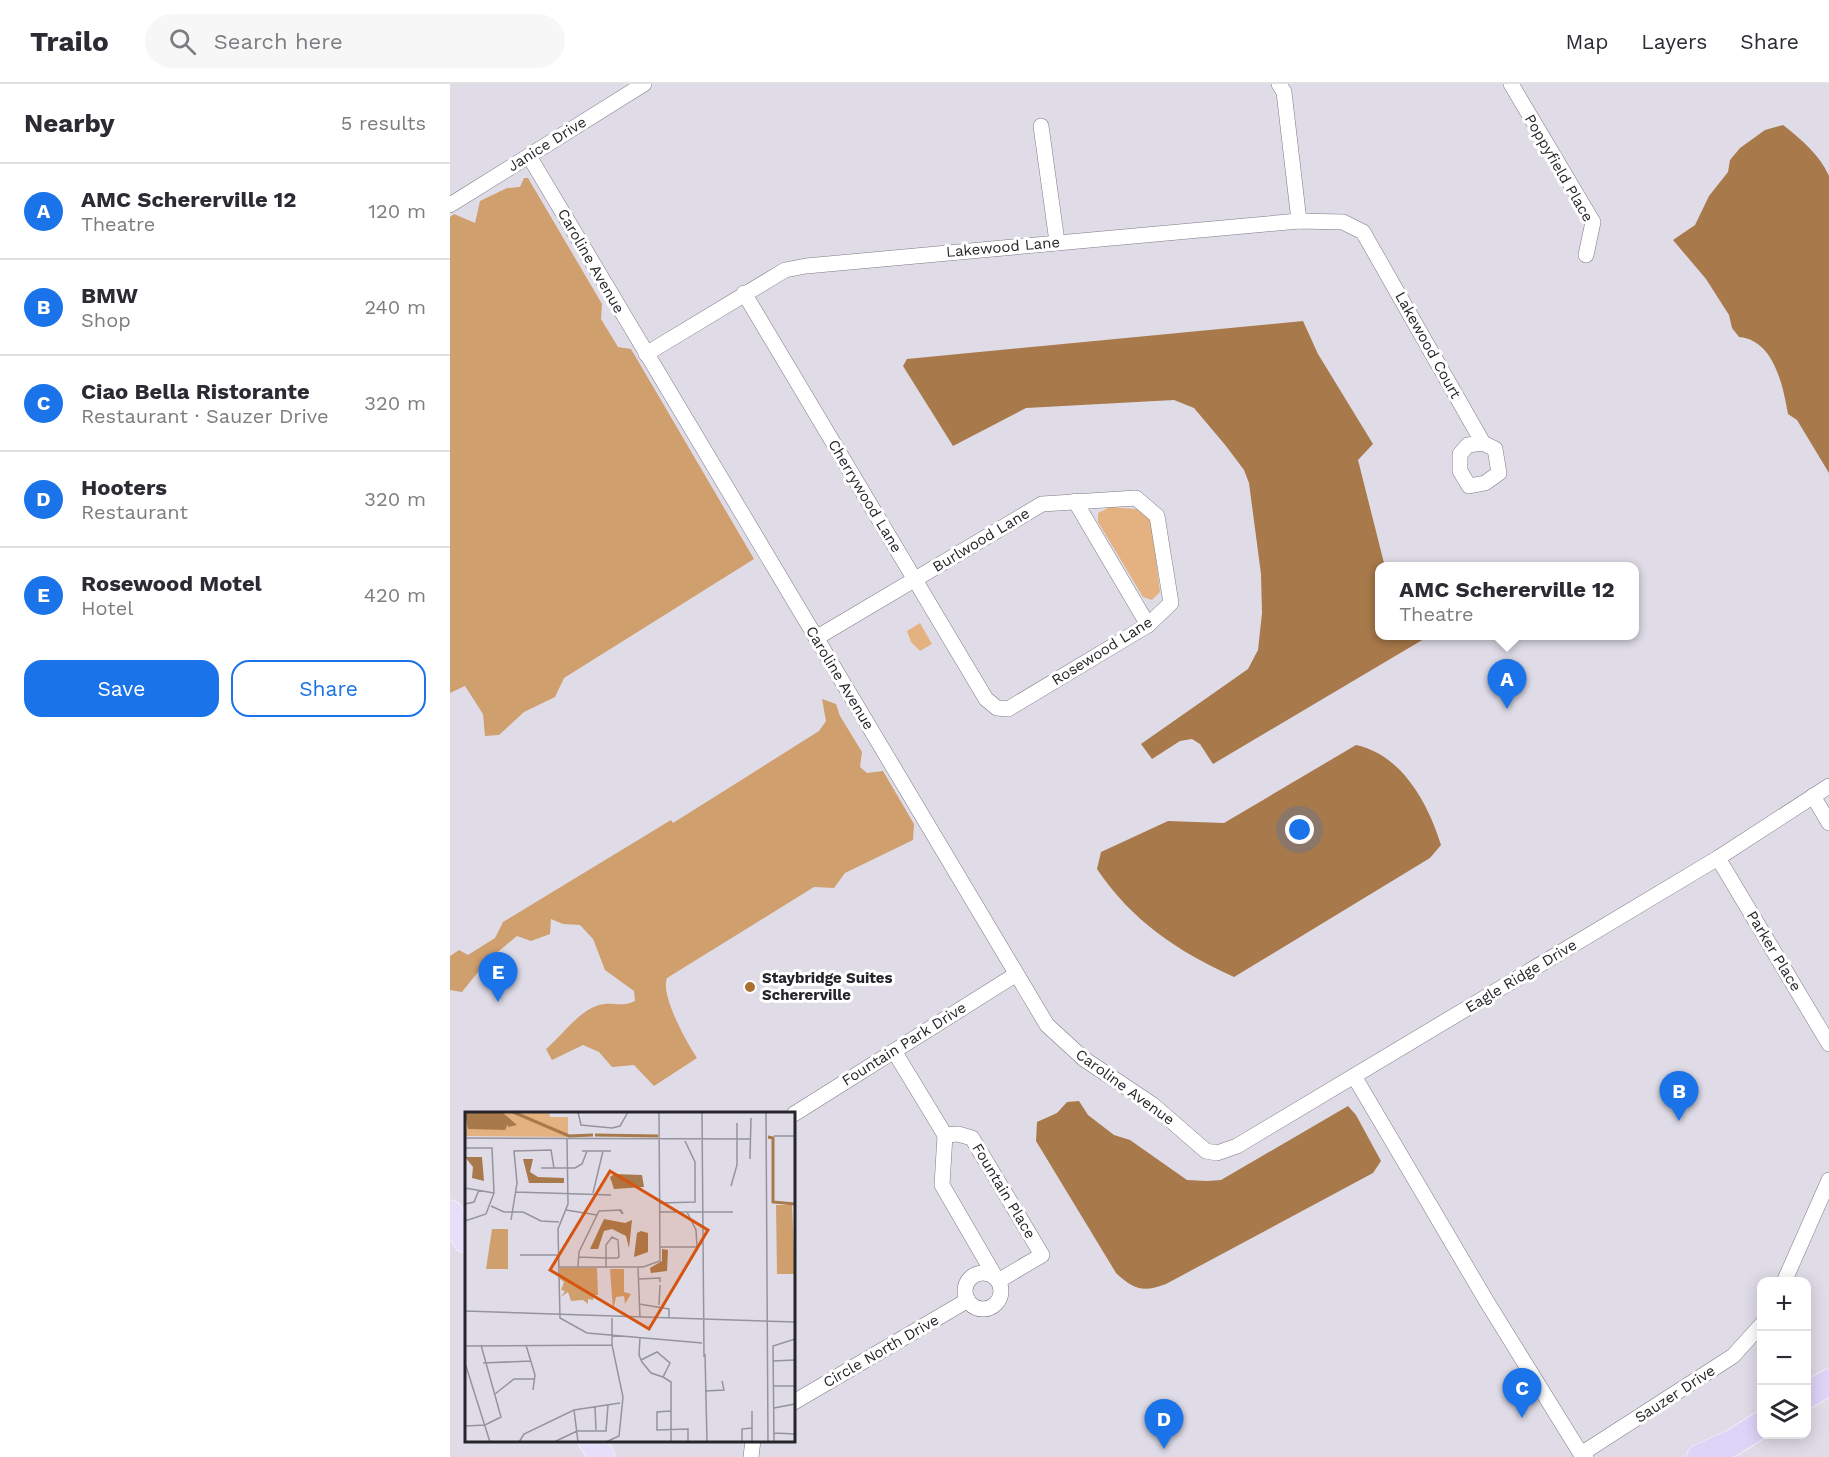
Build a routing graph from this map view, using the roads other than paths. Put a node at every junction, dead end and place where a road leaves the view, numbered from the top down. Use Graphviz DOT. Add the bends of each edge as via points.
graph roads {
  1 [pos="644,84"];
  2 [pos="1280,84"];
  3 [pos="1510,84"];
  4 [pos="1041,126"];
  5 [pos="530,156"];
  6 [pos="450,205"];
  7 [pos="1299,221"];
  8 [pos="1057,242"];
  9 [pos="1373,246"];
  10 [pos="1586,255"];
  11 [pos="744,293"];
  12 [pos="646,354"];
  13 [pos="1484,443"];
  14 [pos="1075,501"];
  15 [pos="1157,516"];
  16 [pos="915,579"];
  17 [pos="1148,625"];
  18 [pos="816,638"];
  19 [pos="986,699"];
  20 [pos="1829,786"];
  21 [pos="1813,796"];
  22 [pos="1829,823"];
  23 [pos="1719,858"];
  24 [pos="1015,975"];
  25 [pos="1829,1044"];
  26 [pos="894,1051"];
  27 [pos="1354,1076"];
  28 [pos="795,1113"];
  29 [pos="945,1135"];
  30 [pos="1206,1151"];
  31 [pos="1829,1180"];
  32 [pos="450,1213"];
  33 [pos="465,1238"];
  34 [pos="1786,1277"];
  35 [pos="997,1280"];
  36 [pos="968,1300"];
  37 [pos="1757,1328"];
  38 [pos="1829,1382"];
  39 [pos="1811,1393"];
  40 [pos="795,1401"];
  41 [pos="1757,1427"];
  42 [pos="592,1442"];
  43 [pos="753,1442"];
  44 [pos="1724,1450"];
  45 [pos="1582,1456"];
  46 [pos="602,1457"];
  47 [pos="751,1457"];
  48 [pos="1700,1457"];
  1 -- 5 [label="street, Janice Drive"];
  2 -- 7 [label="street"];
  3 -- 10 [label="street, Poppyfield Place" via="1593,222"];
  4 -- 8 [label="street"];
  5 -- 6 [label="street, Janice Drive"];
  5 -- 12 [label="street, Caroline Avenue"];
  7 -- 8 [label="street, Lakewood Lane"];
  7 -- 9 [label="street, Lakewood Lane" via="1343,222 1363,232"];
  8 -- 11 [label="street, Lakewood Lane" via="806,266 785,270"];
  9 -- 13 [label="street, Lakewood Court"];
  11 -- 12 [label="street, Lakewood Lane"];
  11 -- 16 [label="street, Cherrywood Lane"];
  12 -- 18 [label="street, Caroline Avenue"];
  14 -- 15 [label="street, Burlwood Lane" via="1136,498"];
  14 -- 16 [label="street, Burlwood Lane" via="1042,504"];
  14 -- 17 [label="street"];
  15 -- 17 [label="street, Rosewood Lane" via="1171,603"];
  16 -- 18 [label="street, Burlwood Lane"];
  16 -- 19 [label="street, Cherrywood Lane"];
  17 -- 19 [label="street, Rosewood Lane" via="1008,709 997,708"];
  18 -- 24 [label="street, Caroline Avenue"];
  20 -- 21 [label="street, Eagle Ridge Drive"];
  21 -- 22 [label="street"];
  21 -- 23 [label="street, Eagle Ridge Drive"];
  23 -- 25 [label="street, Parker Place"];
  23 -- 27 [label="street, Eagle Ridge Drive"];
  24 -- 26 [label="street, Fountain Park Drive"];
  24 -- 30 [label="street, Caroline Avenue" via="1047,1025 1084,1059 1153,1105"];
  26 -- 28 [label="street, Fountain Park Drive"];
  26 -- 29 [label="street"];
  27 -- 30 [label="street, Eagle Ridge Drive" via="1237,1146 1217,1153"];
  27 -- 45 [label="street"];
  29 -- 35 [label="street" via="942,1185"];
  29 -- 35 [label="street, Fountain Place" via="972,1138 1042,1255"];
  31 -- 34 [label="street"];
  32 -- 33 [label="main road"];
  35 -- 36 [label="street, Fountain Place" via="981,1273 971,1278 966,1288"];
  35 -- 36 [label="street" via="1001,1293 992,1306 976,1307"];
  36 -- 40 [label="street, Circle North Drive"];
  37 -- 45 [label="street, Sauzer Drive" via="1732,1356"];
  38 -- 39 [label="highway"];
  41 -- 44 [label="highway"];
  42 -- 46 [label="main road"];
  43 -- 47 [label="street"];
  44 -- 48 [label="highway"];
}
